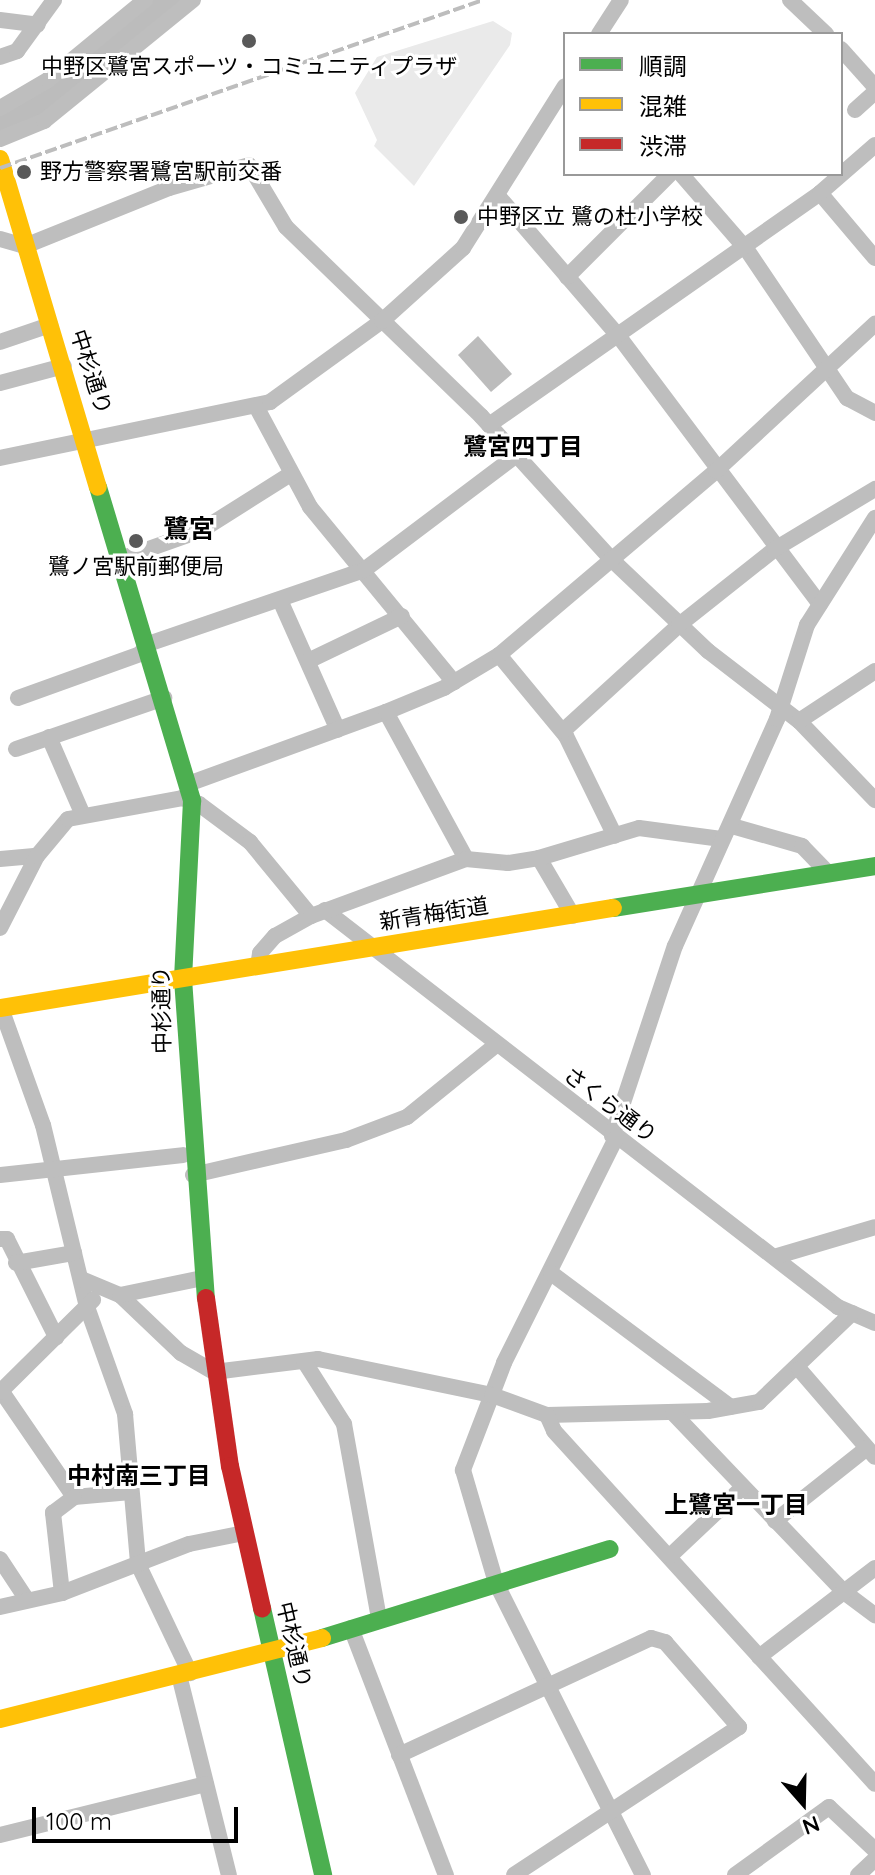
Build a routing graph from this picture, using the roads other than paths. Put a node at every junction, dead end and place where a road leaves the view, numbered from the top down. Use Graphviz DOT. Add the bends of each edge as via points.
graph roads {
  1 [pos="54,0"];
  2 [pos="145,0"];
  3 [pos="193,0"];
  4 [pos="621,0"];
  5 [pos="790,0"];
  6 [pos="0,20"];
  7 [pos="38,25"];
  8 [pos="815,30"];
  9 [pos="600,32"];
  10 [pos="843,51"];
  11 [pos="0,57"];
  12 [pos="563,89"];
  13 [pos="875,89"];
  14 [pos="0,108"];
  15 [pos="855,110"];
  16 [pos="0,139"];
  17 [pos="875,145"];
  18 [pos="0,159"];
  19 [pos="843,173"];
  20 [pos="668,176"];
  21 [pos="683,176"];
  22 [pos="839,176"];
  23 [pos="820,193"];
  24 [pos="498,196"];
  25 [pos="0,239"];
  26 [pos="742,245"];
  27 [pos="25,246"];
  28 [pos="875,258"];
  29 [pos="567,277"];
  30 [pos="382,321"];
  31 [pos="875,324"];
  32 [pos="50,325"];
  33 [pos="620,338"];
  34 [pos="0,342"];
  35 [pos="64,366"];
  36 [pos="827,368"];
  37 [pos="0,383"];
  38 [pos="257,408"];
  39 [pos="875,413"];
  40 [pos="489,425"];
  41 [pos="88,441"];
  42 [pos="514,457"];
  43 [pos="0,458"];
  44 [pos="716,471"];
  45 [pos="289,475"];
  46 [pos="875,489"];
  47 [pos="875,518"];
  48 [pos="775,549"];
  49 [pos="123,558"];
  50 [pos="611,559"];
  51 [pos="364,570"];
  52 [pos="280,600"];
  53 [pos="820,604"];
  54 [pos="402,616"];
  55 [pos="679,625"];
  56 [pos="148,644"];
  57 [pos="499,655"];
  58 [pos="308,661"];
  59 [pos="875,671"];
  60 [pos="454,682"];
  61 [pos="18,698"];
  62 [pos="164,698"];
  63 [pos="780,706"];
  64 [pos="386,712"];
  65 [pos="799,721"];
  66 [pos="338,730"];
  67 [pos="563,731"];
  68 [pos="49,737"];
  69 [pos="16,749"];
  70 [pos="190,793"];
  71 [pos="875,800"];
  72 [pos="82,813"];
  73 [pos="726,832"];
  74 [pos="615,836"];
  75 [pos="37,856"];
  76 [pos="539,858"];
  77 [pos="0,859"];
  78 [pos="466,859"];
  79 [pos="875,866"];
  80 [pos="828,873"];
  81 [pos="697,895"];
  82 [pos="318,913"];
  83 [pos="573,916"];
  84 [pos="0,928"];
  85 [pos="371,949"];
  86 [pos="258,966"];
  87 [pos="183,979"];
  88 [pos="1,1008"];
  89 [pos="496,1045"];
  90 [pos="614,1137"];
  91 [pos="183,1155"];
  92 [pos="53,1169"];
  93 [pos="0,1175"];
  94 [pos="193,1175"];
  95 [pos="875,1227"];
  96 [pos="0,1239"];
  97 [pos="74,1253"];
  98 [pos="774,1257"];
  99 [pos="16,1263"];
  100 [pos="551,1273"];
  101 [pos="203,1278"];
  102 [pos="84,1280"];
  103 [pos="102,1290"];
  104 [pos="120,1295"];
  105 [pos="87,1307"];
  106 [pos="852,1313"];
  107 [pos="875,1323"];
  108 [pos="56,1337"];
  109 [pos="304,1361"];
  110 [pos="799,1369"];
  111 [pos="214,1372"];
  112 [pos="0,1391"];
  113 [pos="492,1395"];
  114 [pos="731,1407"];
  115 [pos="673,1413"];
  116 [pos="547,1415"];
  117 [pos="871,1452"];
  118 [pos="742,1488"];
  119 [pos="131,1492"];
  120 [pos="74,1497"];
  121 [pos="775,1521"];
  122 [pos="244,1533"];
  123 [pos="610,1549"];
  124 [pos="670,1556"];
  125 [pos="0,1559"];
  126 [pos="138,1564"];
  127 [pos="875,1568"];
  128 [pos="496,1583"];
  129 [pos="844,1592"];
  130 [pos="62,1593"];
  131 [pos="27,1600"];
  132 [pos="0,1607"];
  133 [pos="875,1615"];
  134 [pos="379,1619"];
  135 [pos="351,1628"];
  136 [pos="270,1653"];
  137 [pos="759,1657"];
  138 [pos="184,1674"];
  139 [pos="549,1687"];
  140 [pos="0,1719"];
  141 [pos="399,1755"];
  142 [pos="206,1784"];
  143 [pos="875,1784"];
  144 [pos="611,1813"];
  145 [pos="0,1835"];
  146 [pos="875,1850"];
  147 [pos="875,1859"];
  148 [pos="229,1875"];
  149 [pos="323,1875"];
  150 [pos="446,1875"];
  151 [pos="514,1875"];
  152 [pos="643,1875"];
  153 [pos="735,1875"];
  154 [pos="858,1875"];
  1 -- 7 [label="street"];
  2 -- 14 [label="street" via="48,80"];
  3 -- 16 [label="street" via="44,121"];
  4 -- 9 [label="street"];
  5 -- 8 [label="street"];
  6 -- 7 [label="street"];
  7 -- 11 [label="street" via="17,51"];
  10 -- 13 [label="street"];
  12 -- 24 [label="street"];
  13 -- 15 [label="street"];
  17 -- 19 [label="street"];
  18 -- 27 [label="main road, 中杉通り"];
  20 -- 29 [label="street"];
  21 -- 26 [label="street"];
  22 -- 23 [label="street"];
  23 -- 26 [label="street"];
  23 -- 28 [label="street"];
  24 -- 29 [label="street"];
  24 -- 30 [label="street" via="463,248"];
  25 -- 27 [label="street"];
  26 -- 33 [label="street"];
  26 -- 36 [label="street"];
  27 -- 30 [label="street" via="169,188 249,165 286,227"];
  27 -- 32 [label="main road, 中杉通り"];
  29 -- 33 [label="street"];
  30 -- 38 [label="street"];
  30 -- 40 [label="street"];
  31 -- 36 [label="street"];
  32 -- 34 [label="street"];
  32 -- 35 [label="main road, 中杉通り"];
  33 -- 40 [label="street"];
  33 -- 44 [label="street"];
  35 -- 37 [label="street"];
  35 -- 41 [label="main road, 中杉通り"];
  36 -- 39 [label="street" via="847,398"];
  36 -- 44 [label="street"];
  38 -- 41 [label="street"];
  38 -- 45 [label="street"];
  40 -- 42 [label="street"];
  41 -- 43 [label="street"];
  41 -- 49 [label="main road, 中杉通り"];
  42 -- 50 [label="street"];
  42 -- 51 [label="street"];
  44 -- 48 [label="street"];
  44 -- 50 [label="street"];
  45 -- 49 [label="street" via="202,530"];
  45 -- 51 [label="street"];
  46 -- 48 [label="street"];
  47 -- 53 [label="street"];
  48 -- 53 [label="street"];
  48 -- 55 [label="street"];
  49 -- 56 [label="main road, 中杉通り"];
  50 -- 55 [label="street"];
  50 -- 57 [label="street"];
  51 -- 52 [label="street"];
  51 -- 54 [label="street"];
  52 -- 56 [label="street"];
  52 -- 58 [label="street"];
  53 -- 63 [label="street"];
  54 -- 58 [label="street"];
  54 -- 60 [label="street"];
  55 -- 63 [label="street"];
  55 -- 67 [label="street"];
  56 -- 61 [label="street" via="140,654"];
  56 -- 62 [label="main road, 中杉通り"];
  57 -- 60 [label="street"];
  57 -- 67 [label="street"];
  58 -- 66 [label="street"];
  59 -- 65 [label="street"];
  60 -- 64 [label="street"];
  62 -- 68 [label="street"];
  62 -- 70 [label="main road, 中杉通り"];
  63 -- 65 [label="street"];
  63 -- 73 [label="street"];
  64 -- 66 [label="street"];
  64 -- 78 [label="street"];
  65 -- 71 [label="street"];
  66 -- 70 [label="street"];
  67 -- 74 [label="street"];
  68 -- 69 [label="street"];
  68 -- 72 [label="street"];
  70 -- 72 [label="street"];
  70 -- 82 [label="street, さくら通り" via="250,842"];
  70 -- 87 [label="main road, 中杉通り"];
  72 -- 75 [label="street" via="68,819"];
  73 -- 74 [label="street" via="648,827"];
  73 -- 80 [label="street" via="802,846"];
  73 -- 81 [label="street"];
  74 -- 76 [label="street"];
  75 -- 77 [label="street"];
  75 -- 84 [label="street"];
  76 -- 78 [label="street" via="508,863"];
  76 -- 83 [label="street"];
  78 -- 82 [label="street"];
  79 -- 80 [label="main road, 新青梅街道"];
  80 -- 81 [label="main road, 新青梅街道"];
  81 -- 83 [label="main road, 新青梅街道"];
  81 -- 90 [label="street" via="650,1017"];
  82 -- 85 [label="street, さくら通り"];
  82 -- 86 [label="street" via="275,936 260,953"];
  83 -- 85 [label="main road, 新青梅街道"];
  85 -- 86 [label="main road, 新青梅街道"];
  85 -- 89 [label="street, さくら通り"];
  86 -- 87 [label="main road, 新青梅街道"];
  87 -- 88 [label="main road, 新青梅街道"];
  87 -- 94 [label="main road, 中杉通り"];
  88 -- 92 [label="street"];
  89 -- 90 [label="street, さくら通り"];
  89 -- 94 [label="street" via="407,1117 346,1140"];
  90 -- 98 [label="street, さくら通り"];
  90 -- 100 [label="street"];
  91 -- 92 [label="street"];
  92 -- 93 [label="street"];
  92 -- 97 [label="street"];
  94 -- 101 [label="main road, 中杉通り"];
  95 -- 98 [label="street"];
  96 -- 99 [label="street" via="7,1239"];
  97 -- 99 [label="street"];
  97 -- 102 [label="street"];
  98 -- 106 [label="street, さくら通り"];
  99 -- 108 [label="street"];
  100 -- 113 [label="street"];
  100 -- 114 [label="street"];
  101 -- 104 [label="street"];
  101 -- 111 [label="main road, 中杉通り"];
  102 -- 103 [label="street"];
  102 -- 105 [label="street"];
  103 -- 104 [label="street"];
  103 -- 105 [label="street"];
  104 -- 111 [label="street" via="181,1353"];
  105 -- 108 [label="street"];
  105 -- 119 [label="street" via="125,1414"];
  106 -- 107 [label="street, さくら通り"];
  106 -- 110 [label="street"];
  108 -- 112 [label="street"];
  109 -- 111 [label="street"];
  109 -- 113 [label="street" via="336,1362"];
  109 -- 134 [label="street" via="344,1424"];
  110 -- 114 [label="street" via="759,1402"];
  110 -- 117 [label="street"];
  111 -- 122 [label="main road, 中杉通り"];
  112 -- 120 [label="street"];
  113 -- 116 [label="street"];
  113 -- 128 [label="street" via="463,1470"];
  114 -- 115 [label="street"];
  115 -- 116 [label="street"];
  115 -- 118 [label="street"];
  116 -- 124 [label="street" via="554,1431"];
  117 -- 121 [label="street"];
  118 -- 121 [label="street"];
  118 -- 124 [label="street"];
  119 -- 120 [label="street"];
  119 -- 126 [label="street"];
  120 -- 130 [label="street" via="53,1513"];
  121 -- 129 [label="street"];
  122 -- 126 [label="street" via="189,1544"];
  122 -- 136 [label="main road, 中杉通り"];
  123 -- 128 [label="main road"];
  124 -- 137 [label="street"];
  125 -- 131 [label="street"];
  126 -- 130 [label="street"];
  126 -- 138 [label="street"];
  127 -- 129 [label="street"];
  128 -- 134 [label="main road"];
  128 -- 139 [label="street"];
  129 -- 133 [label="street"];
  129 -- 137 [label="street"];
  130 -- 131 [label="street"];
  131 -- 132 [label="street"];
  134 -- 135 [label="main road"];
  135 -- 136 [label="main road"];
  135 -- 141 [label="street"];
  136 -- 138 [label="main road"];
  136 -- 149 [label="main road, 中杉通り"];
  137 -- 143 [label="street"];
  138 -- 140 [label="main road"];
  138 -- 142 [label="street"];
  139 -- 141 [label="street"];
  139 -- 144 [label="street"];
  139 -- 144 [label="street" via="658,1638 739,1727"];
  141 -- 150 [label="street"];
  142 -- 145 [label="street"];
  142 -- 148 [label="street"];
  144 -- 151 [label="street"];
  144 -- 152 [label="street"];
  146 -- 153 [label="street" via="829,1807"];
  147 -- 154 [label="street"];
}
